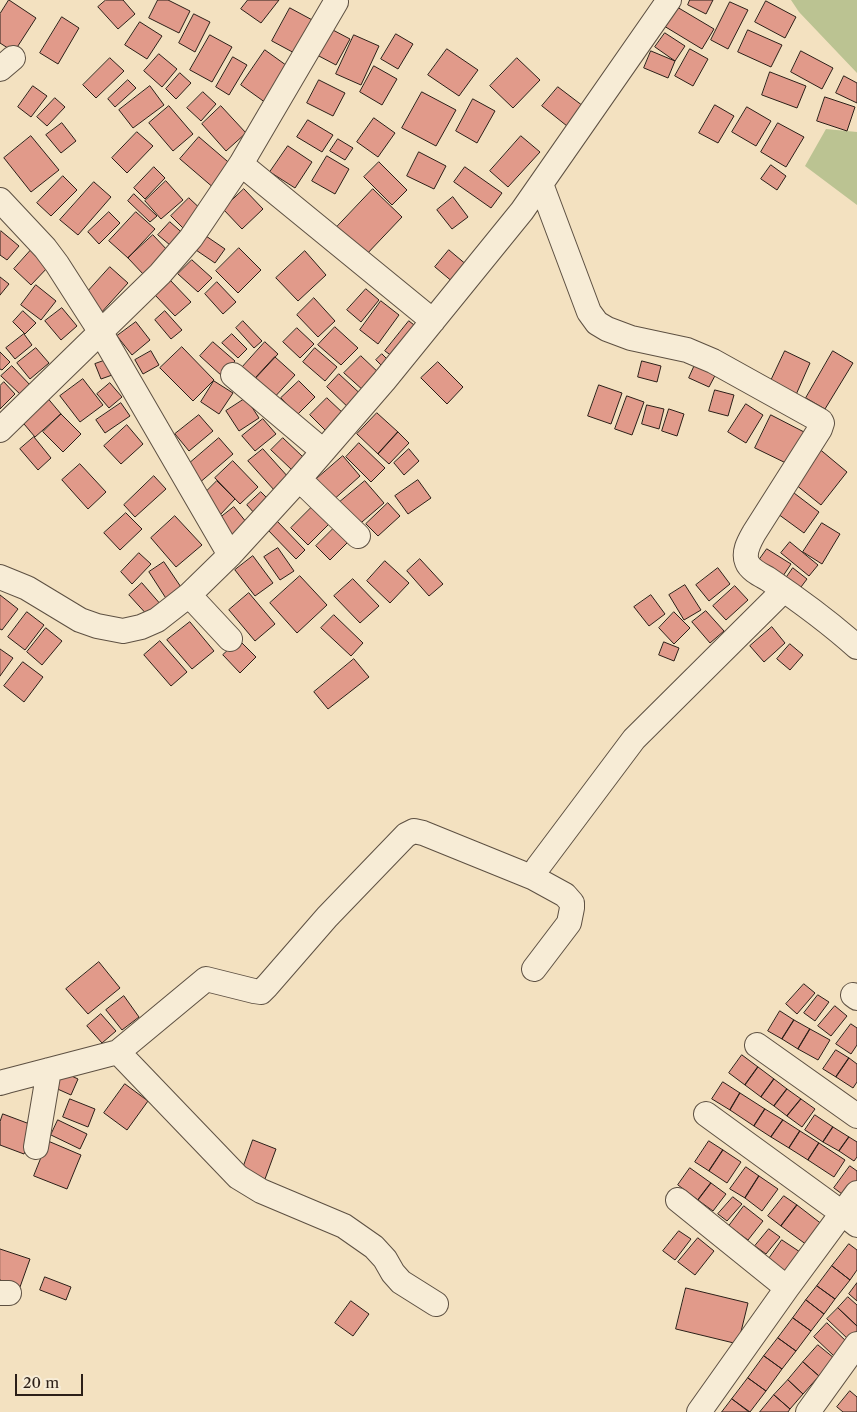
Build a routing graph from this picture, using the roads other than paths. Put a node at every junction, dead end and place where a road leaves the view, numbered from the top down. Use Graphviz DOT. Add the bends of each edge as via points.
graph roads {
  1 [pos="669,0"];
  2 [pos="336,2"];
  3 [pos="241,164"];
  4 [pos="541,184"];
  5 [pos="0,200"];
  6 [pos="433,321"];
  7 [pos="100,331"];
  8 [pos="233,375"];
  9 [pos="0,430"];
  10 [pos="323,451"];
  11 [pos="299,479"];
  12 [pos="358,536"];
  13 [pos="230,555"];
  14 [pos="0,577"];
  15 [pos="784,590"];
  16 [pos="189,595"];
  17 [pos="230,639"];
  18 [pos="857,647"];
  19 [pos="534,878"];
  20 [pos="534,969"];
  21 [pos="757,1045"];
  22 [pos="118,1052"];
  23 [pos="49,1070"];
  24 [pos="0,1084"];
  25 [pos="706,1114"];
  26 [pos="857,1116"];
  27 [pos="36,1147"];
  28 [pos="857,1193"];
  29 [pos="678,1200"];
  30 [pos="850,1219"];
  31 [pos="787,1288"];
  32 [pos="436,1304"];
  33 [pos="857,1344"];
  34 [pos="699,1412"];
  35 [pos="808,1412"];
  1 -- 4 [label="street"];
  2 -- 3 [label="street"];
  3 -- 6 [label="street"];
  3 -- 7 [label="street" via="178,254"];
  4 -- 6 [label="street"];
  4 -- 15 [label="street" via="589,312 597,323 631,338 687,350 713,361 821,421 820,429 746,548 747,563 754,571"];
  5 -- 7 [label="street" via="51,256"];
  6 -- 10 [label="street"];
  7 -- 9 [label="street"];
  7 -- 13 [label="street"];
  8 -- 10 [label="street"];
  10 -- 11 [label="street"];
  11 -- 12 [label="street"];
  11 -- 13 [label="street"];
  13 -- 16 [label="street"];
  14 -- 16 [label="street" via="26,588 80,620 123,631 157,620"];
  15 -- 18 [label="street"];
  15 -- 19 [label="street" via="634,739 538,867"];
  16 -- 17 [label="street"];
  19 -- 20 [label="street" via="565,895 572,903 569,923"];
  19 -- 22 [label="street" via="414,831 406,835 327,917 261,992 206,980"];
  21 -- 26 [label="street"];
  22 -- 23 [label="street"];
  22 -- 32 [label="street" via="238,1177 261,1191 344,1226 374,1247 401,1282"];
  23 -- 24 [label="street"];
  23 -- 27 [label="street"];
  25 -- 30 [label="street"];
  28 -- 30 [label="street"];
  29 -- 31 [label="street"];
  30 -- 31 [label="street"];
  31 -- 34 [label="street"];
  33 -- 35 [label="street"];
}
